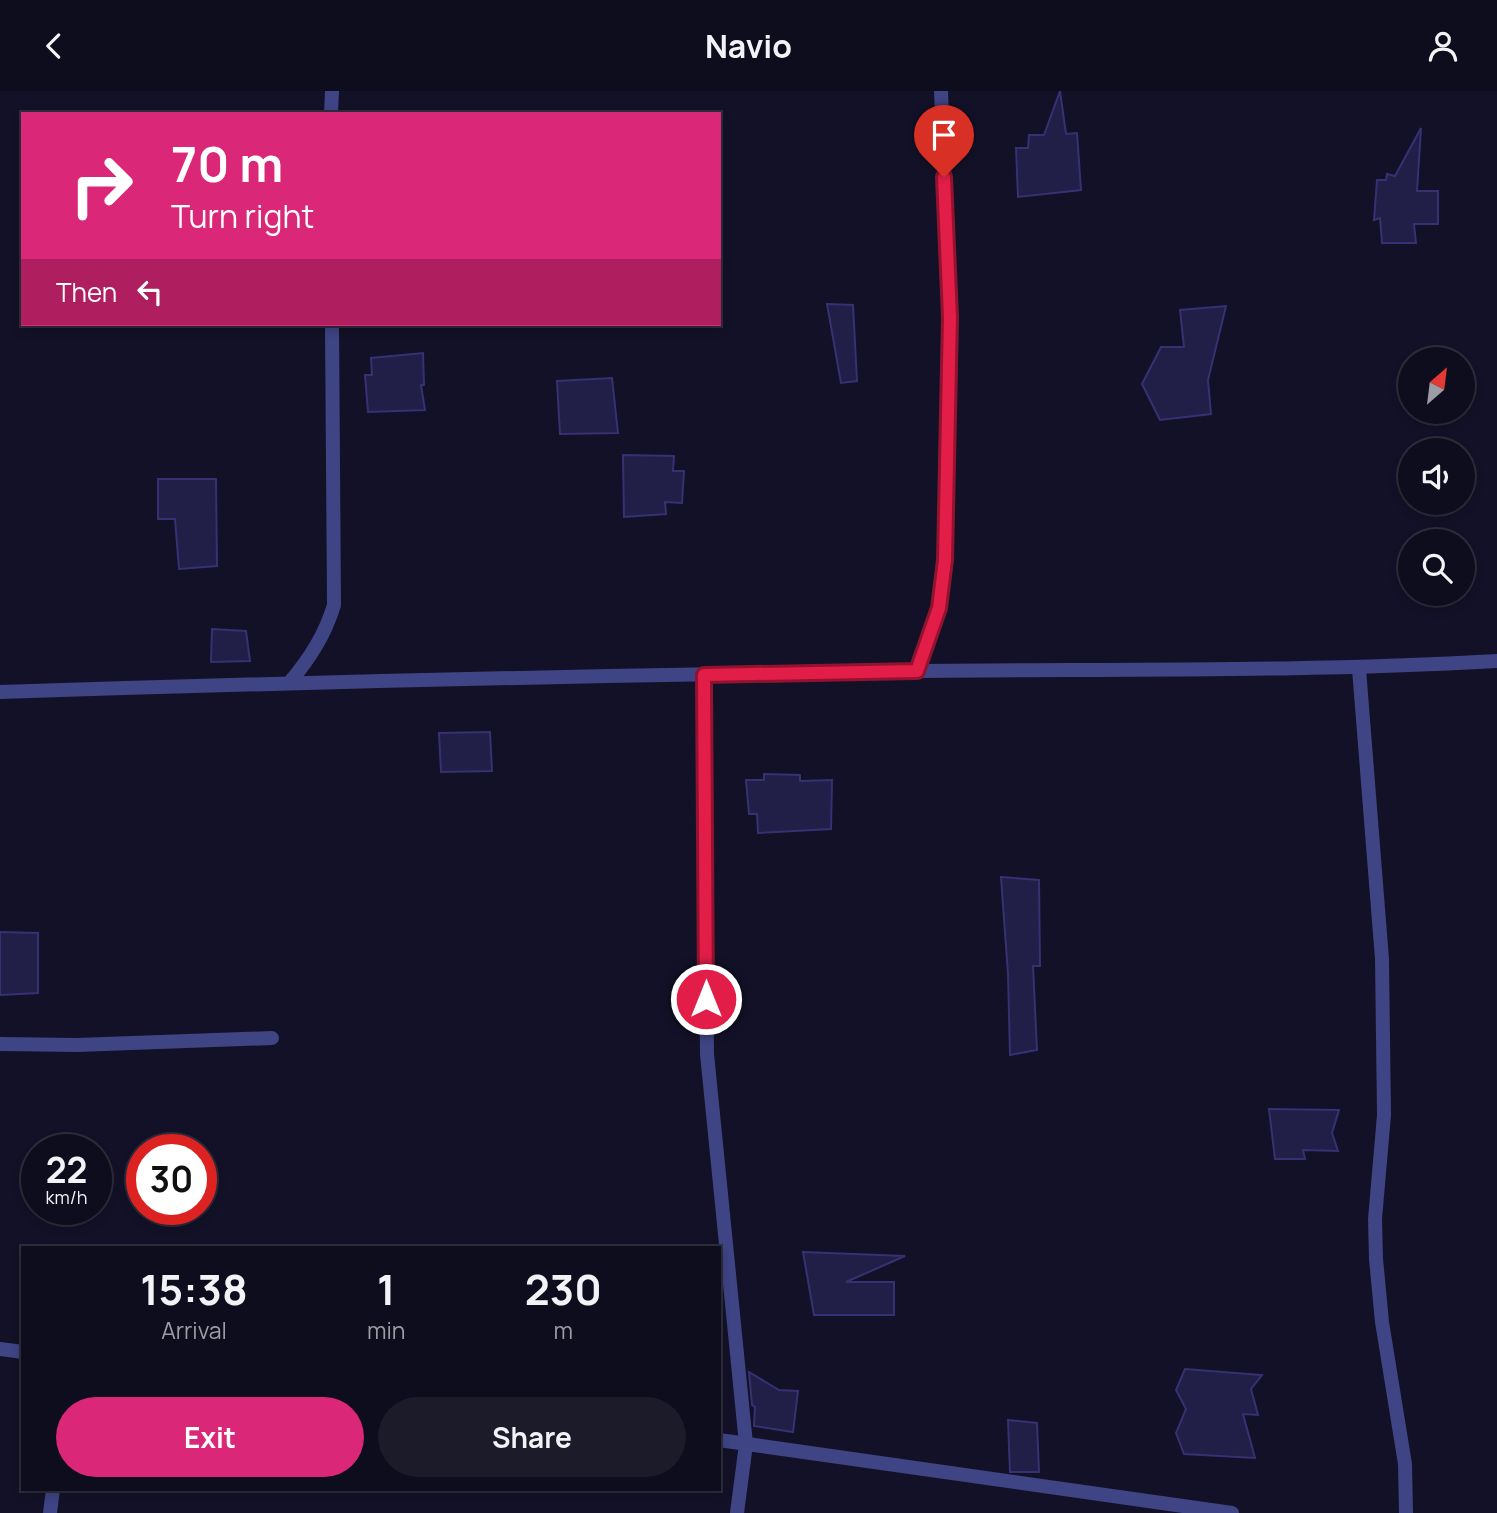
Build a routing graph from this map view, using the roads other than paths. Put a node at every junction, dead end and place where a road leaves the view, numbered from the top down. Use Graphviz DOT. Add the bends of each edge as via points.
graph roads {
  1 [pos="331,91"];
  2 [pos="941,91"];
  3 [pos="331,112"];
  4 [pos="332,326"];
  5 [pos="1497,661"];
  6 [pos="1359,669"];
  7 [pos="917,671"];
  8 [pos="704,675"];
  9 [pos="290,682"];
  10 [pos="0,692"];
  11 [pos="272,1038"];
  12 [pos="0,1044"];
  13 [pos="0,1349"];
  14 [pos="21,1352"];
  15 [pos="721,1440"];
  16 [pos="746,1444"];
  17 [pos="53,1491"];
  18 [pos="1120,1498"];
  19 [pos="50,1513"];
  20 [pos="737,1513"];
  21 [pos="1118,1513"];
  22 [pos="1232,1513"];
  23 [pos="1406,1513"];
  1 -- 3 [label="street"];
  2 -- 7 [label="street" via="950,317 945,560 939,608"];
  4 -- 9 [label="street" via="334,605 317,646"];
  5 -- 6 [label="street"];
  6 -- 7 [label="street"];
  6 -- 23 [label="street" via="1382,959 1384,1115 1376,1259 1405,1464"];
  7 -- 8 [label="street"];
  8 -- 9 [label="street"];
  8 -- 16 [label="street" via="707,1054"];
  9 -- 10 [label="street"];
  11 -- 12 [label="street"];
  13 -- 14 [label="street"];
  15 -- 16 [label="street"];
  16 -- 18 [label="street"];
  16 -- 20 [label="street"];
  17 -- 19 [label="street"];
  18 -- 21 [label="street"];
  18 -- 22 [label="street"];
}
